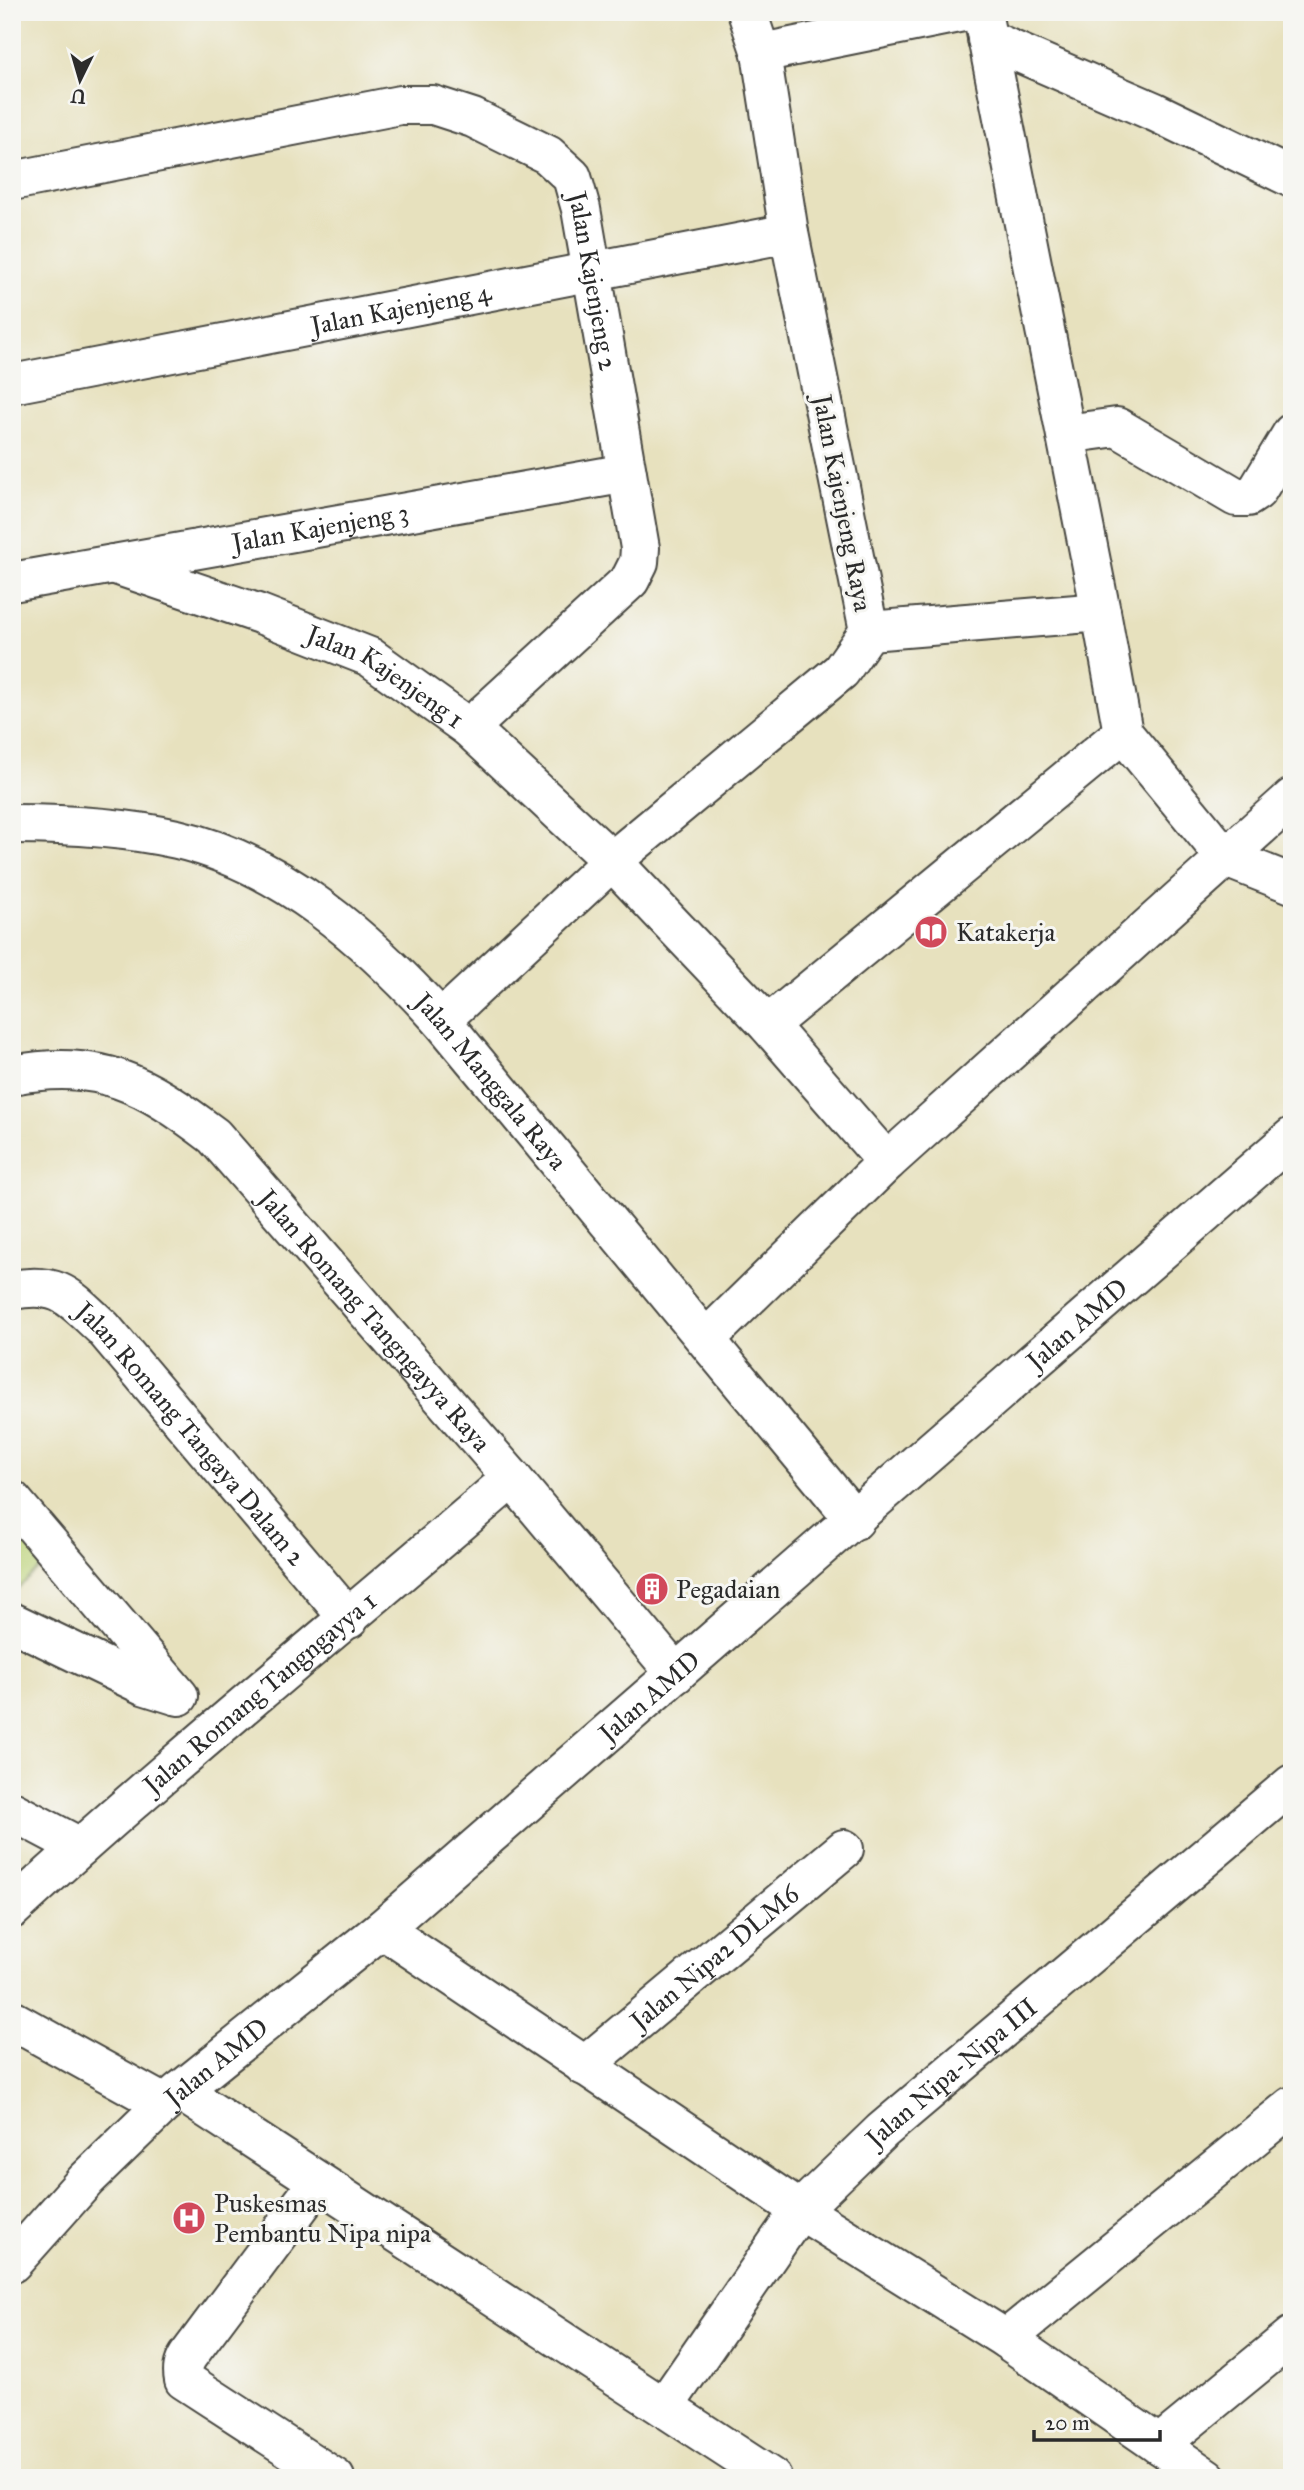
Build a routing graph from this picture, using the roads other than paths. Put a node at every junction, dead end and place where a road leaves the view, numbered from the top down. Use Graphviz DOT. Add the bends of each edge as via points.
graph roads {
  1 [pos="747,12"];
  2 [pos="978,21"];
  3 [pos="761,53"];
  4 [pos="1292,178"];
  5 [pos="12,181"];
  6 [pos="789,233"];
  7 [pos="593,273"];
  8 [pos="12,384"];
  9 [pos="1292,433"];
  10 [pos="1066,435"];
  11 [pos="627,473"];
  12 [pos="113,564"];
  13 [pos="12,582"];
  14 [pos="1101,612"];
  15 [pos="869,631"];
  16 [pos="469,728"];
  17 [pos="1123,733"];
  18 [pos="1292,798"];
  19 [pos="12,824"];
  20 [pos="1226,858"];
  21 [pos="612,861"];
  22 [pos="1292,884"];
  23 [pos="442,1020"];
  24 [pos="768,1026"];
  25 [pos="12,1075"];
  26 [pos="1292,1137"];
  27 [pos="887,1161"];
  28 [pos="12,1290"];
  29 [pos="706,1339"];
  30 [pos="512,1478"];
  31 [pos="12,1500"];
  32 [pos="855,1520"];
  33 [pos="349,1619"];
  34 [pos="12,1622"];
  35 [pos="676,1674"];
  36 [pos="179,1696"];
  37 [pos="207,1734"];
  38 [pos="1292,1784"];
  39 [pos="12,1811"];
  40 [pos="80,1847"];
  41 [pos="844,1849"];
  42 [pos="12,1909"];
  43 [pos="382,1929"];
  44 [pos="12,2020"];
  45 [pos="584,2066"];
  46 [pos="172,2097"];
  47 [pos="1287,2119"];
  48 [pos="318,2182"];
  49 [pos="800,2210"];
  50 [pos="12,2263"];
  51 [pos="1292,2336"];
  52 [pos="1006,2339"];
  53 [pos="664,2407"];
  54 [pos="1159,2445"];
  55 [pos="335,2478"];
  56 [pos="772,2478"];
  57 [pos="1207,2478"];
  1 -- 3 [label="street, Jalan Kajenjeng Raya"];
  2 -- 3 [label="street"];
  2 -- 4 [label="street"];
  2 -- 10 [label="street"];
  3 -- 6 [label="street, Jalan Kajenjeng Raya"];
  5 -- 7 [label="street, Jalan Kajenjeng 2" via="400,105 433,105 473,118 561,165 579,194"];
  6 -- 7 [label="street, Jalan Kajenjeng 4"];
  6 -- 15 [label="street, Jalan Kajenjeng Raya"];
  7 -- 8 [label="street, Jalan Kajenjeng 4"];
  7 -- 11 [label="street, Jalan Kajenjeng 2"];
  9 -- 10 [label="street" via="1273,469 1248,497 1236,497 1117,427"];
  10 -- 14 [label="street"];
  11 -- 12 [label="street, Jalan Kajenjeng 3"];
  11 -- 16 [label="street, Jalan Kajenjeng 2" via="640,548 635,572"];
  12 -- 13 [label="street, Jalan Kajenjeng 3"];
  12 -- 16 [label="street, Jalan Kajenjeng 1" via="370,657"];
  14 -- 15 [label="street"];
  14 -- 17 [label="street"];
  15 -- 21 [label="street, Jalan Kajenjeng Raya" via="841,671"];
  16 -- 21 [label="street, Jalan Kajenjeng 1"];
  17 -- 20 [label="street"];
  17 -- 24 [label="street"];
  18 -- 20 [label="street"];
  19 -- 23 [label="street, Jalan Manggala Raya" via="96,827 177,839 247,865 330,915 395,969"];
  20 -- 22 [label="street"];
  20 -- 27 [label="street"];
  21 -- 23 [label="street, Jalan Kajenjeng Raya"];
  21 -- 24 [label="street, Jalan Kajenjeng 1"];
  23 -- 29 [label="street, Jalan Manggala Raya"];
  24 -- 27 [label="street, Jalan Kajenjeng 1"];
  25 -- 30 [label="street, Jalan Romang Tangngayya Raya" via="75,1068 124,1080 159,1097 214,1136"];
  26 -- 32 [label="street, Jalan AMD"];
  27 -- 29 [label="street"];
  28 -- 33 [label="street, Jalan Romang Tangaya Dalam 2" via="33,1286 64,1292 103,1328"];
  29 -- 32 [label="street, Jalan Manggala Raya"];
  30 -- 33 [label="street, Jalan Romang Tangngayya 1"];
  30 -- 35 [label="street, Jalan Romang Tangngayya Raya"];
  31 -- 36 [label="street"];
  32 -- 35 [label="street, Jalan AMD"];
  33 -- 37 [label="street, Jalan Romang Tangngayya 1"];
  34 -- 36 [label="street" via="143,1685"];
  35 -- 43 [label="street, Jalan AMD"];
  36 -- 37 [label="street"];
  37 -- 40 [label="street, Jalan Romang Tangngayya 1"];
  38 -- 49 [label="street, Jalan Nipa-Nipa III" via="882,2131"];
  39 -- 40 [label="street"];
  40 -- 42 [label="street, Jalan Romang Tangngayya 1"];
  41 -- 45 [label="street, Jalan Nipa2 DLM6"];
  43 -- 45 [label="street"];
  43 -- 46 [label="street, Jalan AMD"];
  44 -- 46 [label="street"];
  45 -- 49 [label="street"];
  46 -- 48 [label="street"];
  46 -- 50 [label="street, Jalan AMD" via="86,2180"];
  47 -- 52 [label="street"];
  48 -- 53 [label="street"];
  48 -- 55 [label="street" via="188,2356 183,2375 184,2380"];
  49 -- 52 [label="street"];
  49 -- 53 [label="street, Jalan Nipa-Nipa III"];
  51 -- 54 [label="street"];
  52 -- 54 [label="street"];
  53 -- 56 [label="street"];
  54 -- 57 [label="street"];
}
